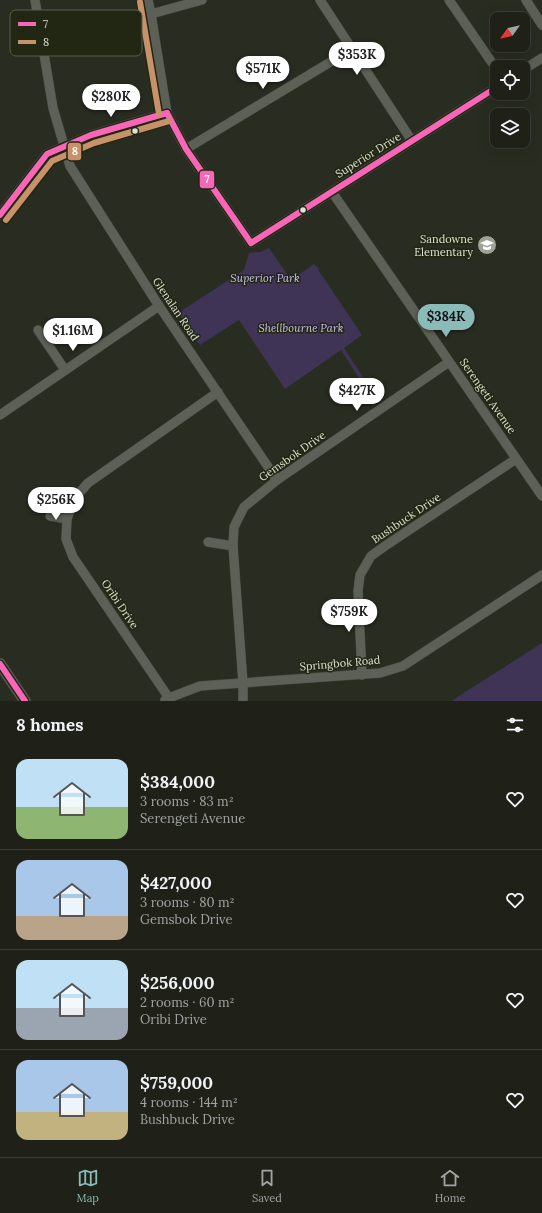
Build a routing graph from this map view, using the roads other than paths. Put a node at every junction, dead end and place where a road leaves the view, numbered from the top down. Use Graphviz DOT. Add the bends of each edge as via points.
graph roads {
  1 [pos="35,0"];
  2 [pos="148,0"];
  3 [pos="202,0"];
  4 [pos="320,0"];
  5 [pos="449,0"];
  6 [pos="526,0"];
  7 [pos="37,10"];
  8 [pos="151,14"];
  9 [pos="542,25"];
  10 [pos="352,49"];
  11 [pos="44,56"];
  12 [pos="542,58"];
  13 [pos="490,60"];
  14 [pos="530,66"];
  15 [pos="490,91"];
  16 [pos="167,113"];
  17 [pos="412,141"];
  18 [pos="64,147"];
  19 [pos="186,149"];
  20 [pos="332,192"];
  21 [pos="0,215"];
  22 [pos="159,306"];
  23 [pos="38,330"];
  24 [pos="449,362"];
  25 [pos="65,370"];
  26 [pos="218,392"];
  27 [pos="0,415"];
  28 [pos="516,459"];
  29 [pos="278,480"];
  30 [pos="542,496"];
  31 [pos="50,516"];
  32 [pos="67,519"];
  33 [pos="208,542"];
  34 [pos="233,546"];
  35 [pos="542,575"];
  36 [pos="0,664"];
  37 [pos="362,674"];
  38 [pos="243,683"];
  39 [pos="166,699"];
  40 [pos="25,701"];
  41 [pos="243,701"];
  1 -- 7 [label="street, Glenalan Road"];
  2 -- 8 [label="street"];
  3 -- 8 [label="street"];
  4 -- 10 [label="street"];
  5 -- 13 [label="street"];
  6 -- 9 [label="street"];
  8 -- 16 [label="street"];
  10 -- 17 [label="street"];
  10 -- 19 [label="street"];
  11 -- 18 [label="street, Glenalan Road" via="53,108"];
  12 -- 14 [label="street"];
  15 -- 17 [label="street, Superior Drive"];
  16 -- 18 [label="street" via="91,135"];
  16 -- 19 [label="street"];
  17 -- 20 [label="street, Superior Drive"];
  18 -- 21 [label="street" via="48,154"];
  18 -- 22 [label="street, Glenalan Road" via="70,166"];
  19 -- 20 [label="street, Superior Drive" via="252,243"];
  20 -- 24 [label="street, Serengeti Avenue"];
  22 -- 25 [label="street"];
  22 -- 26 [label="street, Glenalan Road"];
  23 -- 25 [label="street"];
  24 -- 28 [label="street, Serengeti Avenue"];
  24 -- 29 [label="street, Gemsbok Drive"];
  25 -- 27 [label="street"];
  26 -- 29 [label="street, Glenalan Road"];
  26 -- 32 [label="street, Oribi Drive" via="88,483 75,498"];
  28 -- 30 [label="street, Serengeti Avenue"];
  28 -- 37 [label="street, Bushbuck Drive" via="371,556 360,575 358,591"];
  29 -- 34 [label="street, Gemsbok Drive" via="244,506 234,527"];
  31 -- 32 [label="street"];
  32 -- 39 [label="street, Oribi Drive" via="66,539 73,557"];
  33 -- 34 [label="street"];
  34 -- 38 [label="street, Gemsbok Drive"];
  35 -- 37 [label="street, Springbok Road" via="403,666 380,673"];
  36 -- 40 [label="street"];
  37 -- 38 [label="street, Springbok Road"];
  38 -- 39 [label="street, Springbok Road" via="200,686"];
  38 -- 41 [label="street, Gemsbok Drive"];
}
